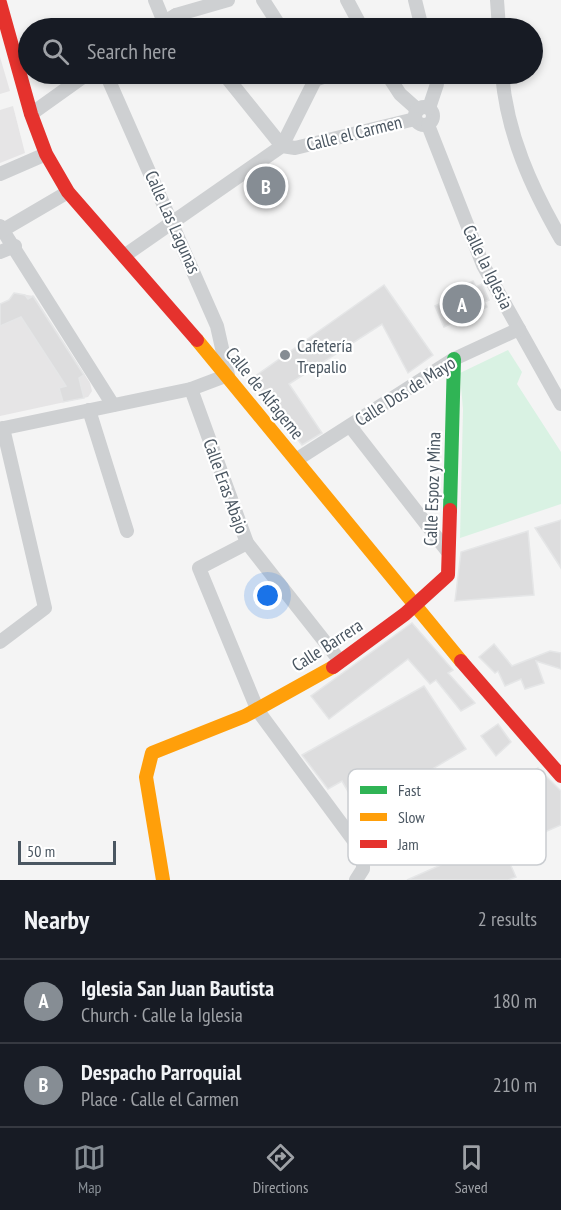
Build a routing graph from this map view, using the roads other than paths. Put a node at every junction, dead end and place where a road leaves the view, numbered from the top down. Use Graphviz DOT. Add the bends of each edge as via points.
graph roads {
  1 [pos="155,0"];
  2 [pos="187,0"];
  3 [pos="228,0"];
  4 [pos="263,0"];
  5 [pos="347,0"];
  6 [pos="414,0"];
  7 [pos="497,0"];
  8 [pos="0,3"];
  9 [pos="163,18"];
  10 [pos="169,18"];
  11 [pos="176,18"];
  12 [pos="275,18"];
  13 [pos="357,18"];
  14 [pos="419,18"];
  15 [pos="498,18"];
  16 [pos="18,67"];
  17 [pos="23,84"];
  18 [pos="73,84"];
  19 [pos="111,84"];
  20 [pos="232,84"];
  21 [pos="310,84"];
  22 [pos="394,84"];
  23 [pos="437,84"];
  24 [pos="503,84"];
  25 [pos="31,114"];
  26 [pos="422,115"];
  27 [pos="282,146"];
  28 [pos="46,154"];
  29 [pos="0,174"];
  30 [pos="68,192"];
  31 [pos="174,223"];
  32 [pos="2,228"];
  33 [pos="561,239"];
  34 [pos="15,246"];
  35 [pos="0,252"];
  36 [pos="124,256"];
  37 [pos="519,329"];
  38 [pos="454,359"];
  39 [pos="228,375"];
  40 [pos="191,389"];
  41 [pos="561,404"];
  42 [pos="113,405"];
  43 [pos="89,410"];
  44 [pos="350,426"];
  45 [pos="2,428"];
  46 [pos="296,460"];
  47 [pos="127,531"];
  48 [pos="247,543"];
  49 [pos="448,552"];
  50 [pos="415,608"];
  51 [pos="0,642"];
  52 [pos="339,661"];
  53 [pos="258,711"];
  54 [pos="561,776"];
  55 [pos="348,834"];
  56 [pos="363,865"];
  57 [pos="163,880"];
  58 [pos="356,880"];
  1 -- 9 [label="street"];
  2 -- 10 [label="street"];
  3 -- 11 [label="street"];
  4 -- 12 [label="street"];
  5 -- 13 [label="street"];
  6 -- 14 [label="street"];
  7 -- 15 [label="street"];
  8 -- 16 [label="street, Calle de Alfageme"];
  17 -- 25 [label="street, Calle de Alfageme"];
  18 -- 25 [label="street"];
  19 -- 31 [label="street, Calle Las Lagunas"];
  20 -- 27 [label="street"];
  21 -- 27 [label="street"];
  22 -- 26 [label="street, Calle la Iglesia"];
  23 -- 26 [label="street"];
  24 -- 33 [label="street" via="513,139 537,199"];
  25 -- 28 [label="street, Calle de Alfageme"];
  26 -- 27 [label="street, Calle el Carmen" via="295,148"];
  26 -- 37 [label="street, Calle la Iglesia" via="483,265"];
  27 -- 31 [label="street, Calle el Carmen"];
  28 -- 29 [label="street"];
  28 -- 30 [label="street, Calle de Alfageme"];
  30 -- 32 [label="street"];
  30 -- 36 [label="street, Calle de Alfageme"];
  31 -- 36 [label="street, Calle el Carmen"];
  31 -- 39 [label="street, Calle Las Lagunas" via="217,326"];
  32 -- 34 [label="street"];
  34 -- 35 [label="street"];
  34 -- 42 [label="street"];
  36 -- 39 [label="street, Calle de Alfageme"];
  37 -- 38 [label="street, Calle Dos de Mayo"];
  37 -- 41 [label="street, Calle la Iglesia"];
  38 -- 44 [label="street, Calle Dos de Mayo"];
  38 -- 49 [label="street, Calle Espoz y Mina"];
  39 -- 40 [label="street"];
  39 -- 46 [label="street, Calle de Alfageme"];
  40 -- 42 [label="street"];
  40 -- 48 [label="street, Calle Eras Abajo"];
  42 -- 43 [label="street"];
  43 -- 45 [label="street"];
  43 -- 47 [label="street"];
  44 -- 46 [label="street, Calle Dos de Mayo"];
  44 -- 49 [label="street"];
  45 -- 51 [label="street" via="45,608"];
  46 -- 50 [label="street, Calle de Alfageme"];
  48 -- 52 [label="street, Calle Eras Abajo"];
  48 -- 53 [label="street" via="200,568"];
  49 -- 50 [label="street, Calle Espoz y Mina" via="448,575"];
  50 -- 52 [label="street, Calle Barrera"];
  50 -- 54 [label="street, Calle de Alfageme"];
  52 -- 53 [label="street, Calle Barrera"];
  53 -- 55 [label="street"];
  53 -- 57 [label="street, Calle Barrera" via="152,753 146,777"];
  56 -- 58 [label="street"];
}
